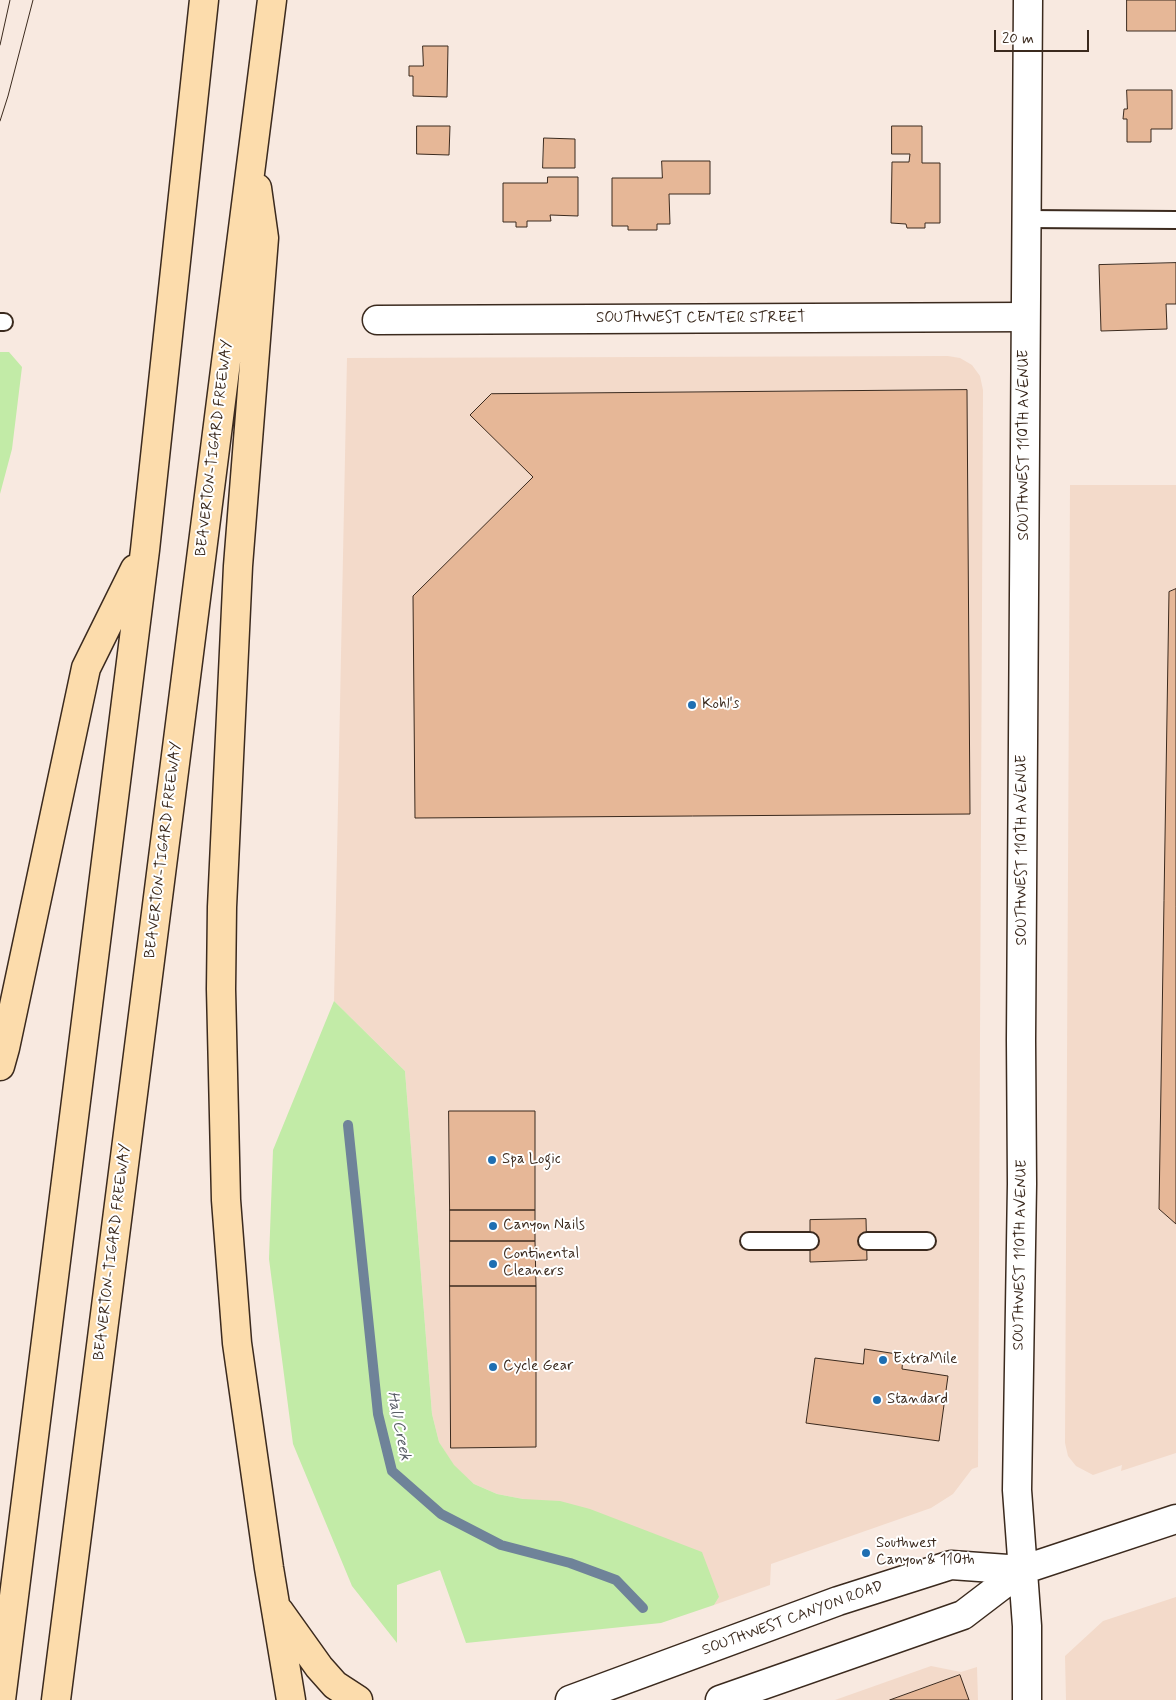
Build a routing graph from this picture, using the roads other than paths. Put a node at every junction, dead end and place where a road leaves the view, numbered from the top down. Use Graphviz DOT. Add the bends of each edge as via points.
graph roads {
  1 [pos="204,0"];
  2 [pos="272,0"];
  3 [pos="1028,0"];
  4 [pos="252,153"];
  5 [pos="1026,219"];
  6 [pos="1176,220"];
  7 [pos="1025,317"];
  8 [pos="376,320"];
  9 [pos="145,550"];
  10 [pos="0,1066"];
  11 [pos="749,1241"];
  12 [pos="810,1241"];
  13 [pos="867,1241"];
  14 [pos="926,1241"];
  15 [pos="1176,1519"];
  16 [pos="1022,1570"];
  17 [pos="276,1607"];
  18 [pos="1,1700"];
  19 [pos="56,1700"];
  20 [pos="291,1700"];
  21 [pos="358,1700"];
  22 [pos="570,1700"];
  23 [pos="720,1700"];
  24 [pos="1027,1700"];
  1 -- 9 [label="highway"];
  2 -- 4 [label="highway, BEAVERTON-TIGARD FREEWAY"];
  3 -- 5 [label="street, SOUTHWEST 110TH AVENUE"];
  4 -- 17 [label="highway" via="264,238 238,566 222,907 221,998 226,1200 237,1343"];
  4 -- 19 [label="highway, BEAVERTON-TIGARD FREEWAY"];
  5 -- 6 [label="lane"];
  5 -- 7 [label="street, SOUTHWEST 110TH AVENUE"];
  7 -- 8 [label="street, SOUTHWEST CENTER STREET"];
  7 -- 16 [label="street, SOUTHWEST 110TH AVENUE" via="1022,1184 1017,1490"];
  9 -- 10 [label="highway" via="86,668"];
  9 -- 18 [label="highway"];
  11 -- 12 [label="lane"];
  13 -- 14 [label="lane"];
  15 -- 16 [label="street, SOUTHWEST CANYON ROAD"];
  16 -- 22 [label="street, SOUTHWEST CANYON ROAD" via="951,1565 838,1601"];
  16 -- 23 [label="street, SOUTHWEST CANYON ROAD" via="963,1615"];
  16 -- 24 [label="street, SOUTHWEST 110TH AVENUE"];
  17 -- 20 [label="highway"];
  17 -- 21 [label="highway" via="335,1685"];
}
